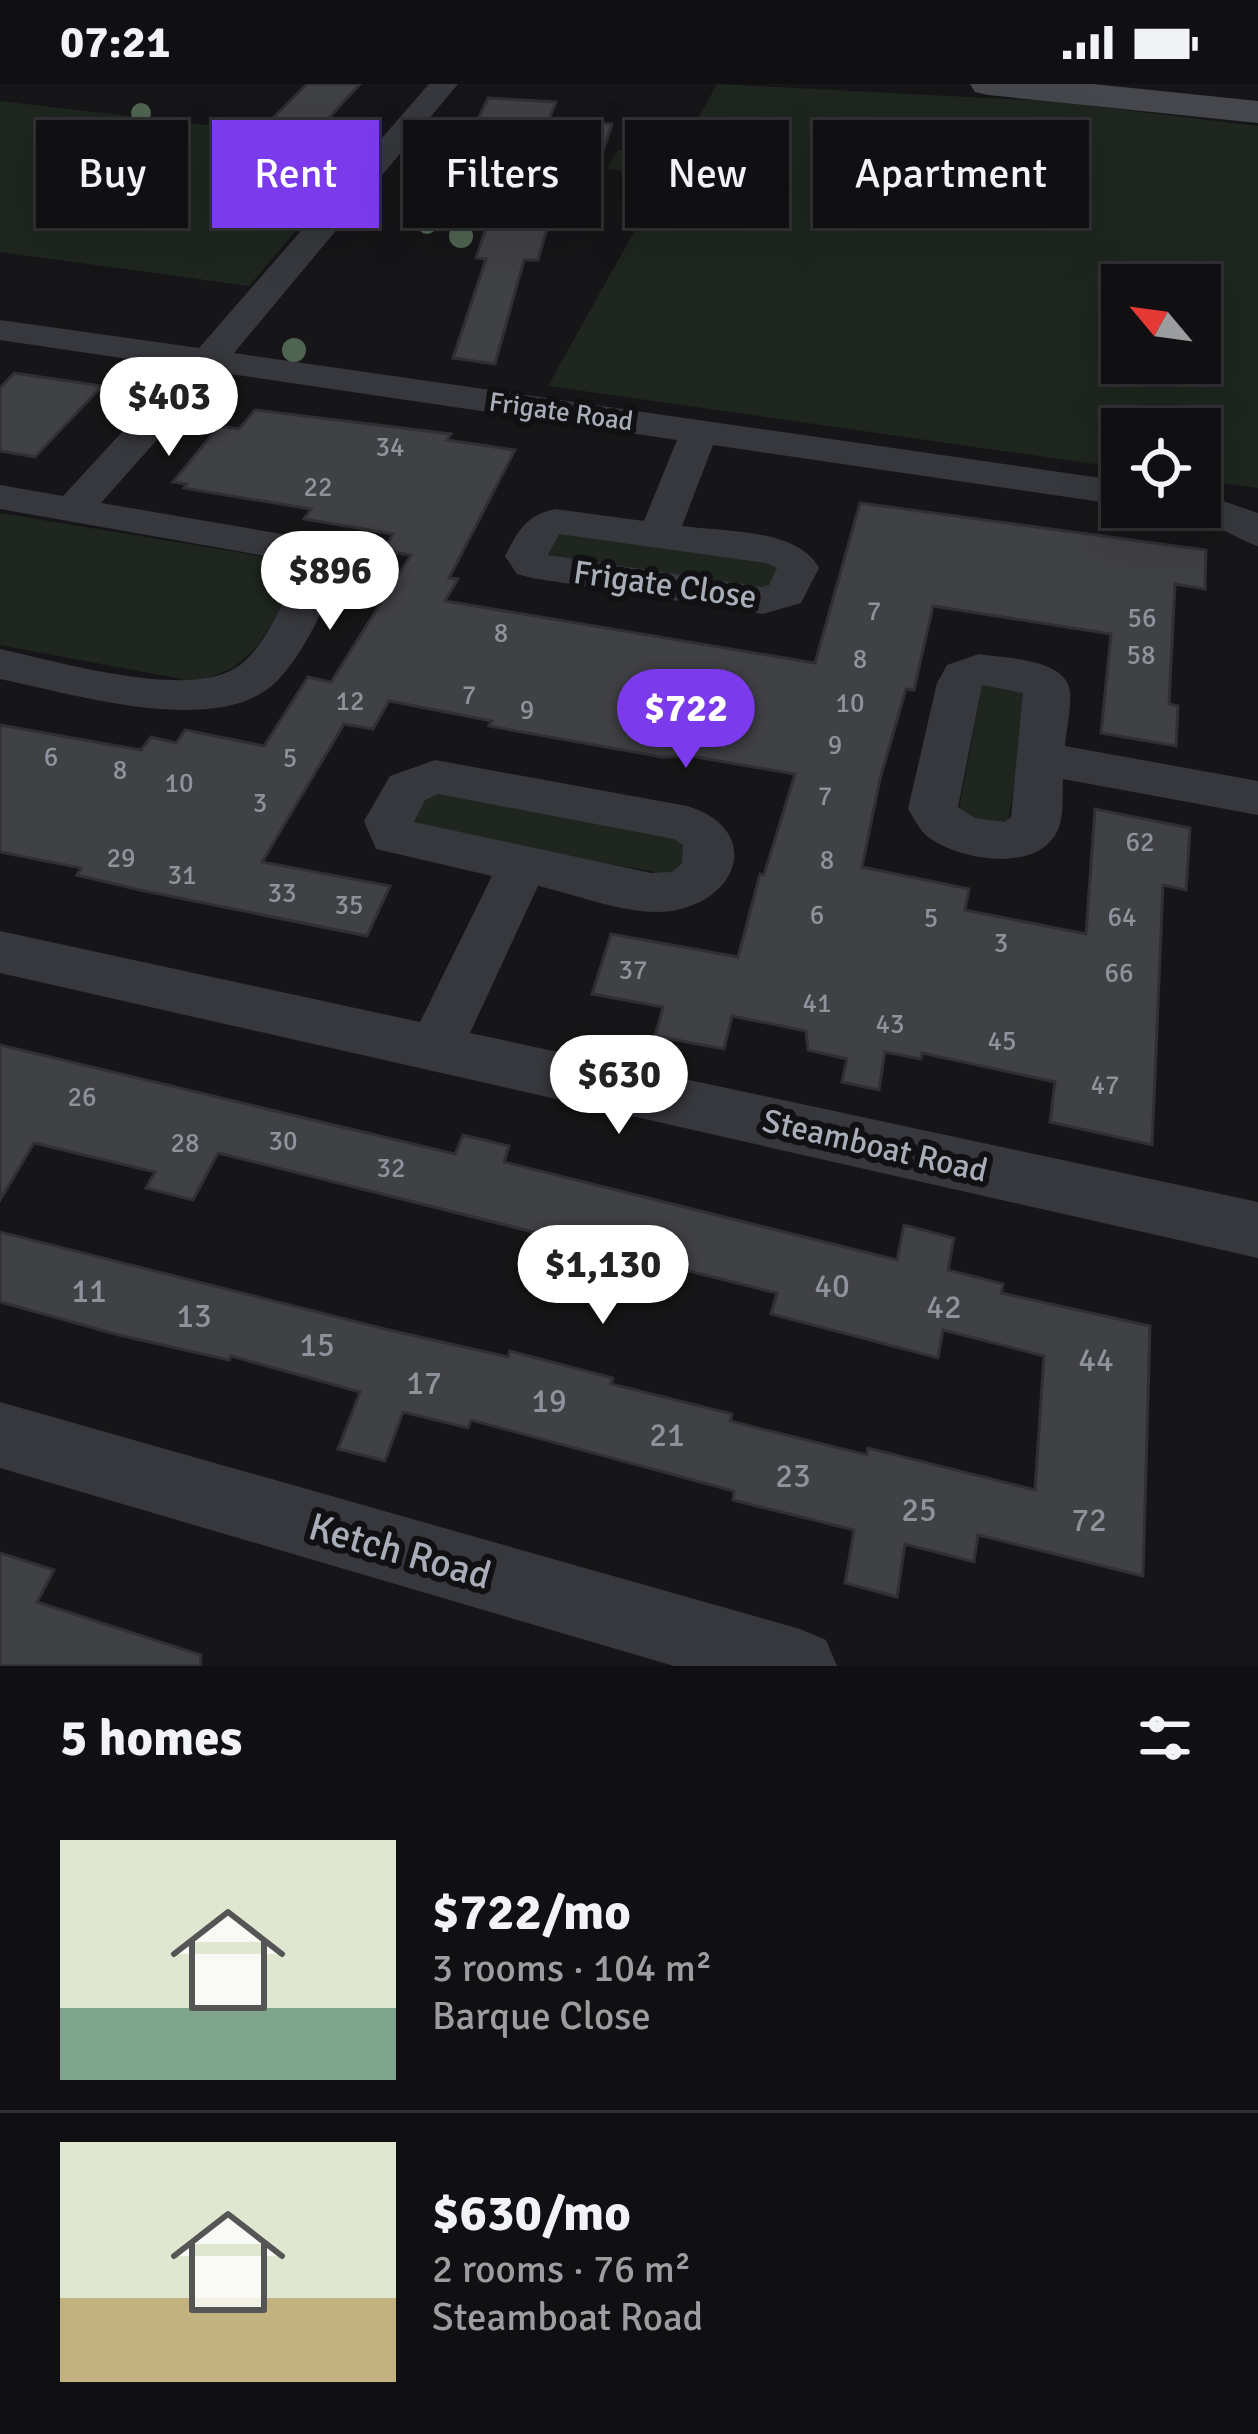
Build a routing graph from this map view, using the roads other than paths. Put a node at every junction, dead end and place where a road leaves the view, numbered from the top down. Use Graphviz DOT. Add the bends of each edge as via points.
graph roads {
  1 [pos="444,84"];
  2 [pos="988,84"];
  3 [pos="1258,112"];
  4 [pos="0,330"];
  5 [pos="208,361"];
  6 [pos="699,430"];
  7 [pos="1101,490"];
  8 [pos="0,497"];
  9 [pos="74,508"];
  10 [pos="1221,512"];
  11 [pos="659,534"];
  12 [pos="1258,534"];
  13 [pos="0,664"];
  14 [pos="1043,759"];
  15 [pos="1258,798"];
  16 [pos="522,866"];
  17 [pos="0,952"];
  18 [pos="435,1048"];
  19 [pos="1258,1229"];
  20 [pos="0,1435"];
  21 [pos="800,1666"];
  1 -- 5 [label="street"];
  2 -- 3 [label="street"];
  4 -- 5 [label="street, Frigate Road"];
  5 -- 6 [label="street, Frigate Road"];
  5 -- 9 [label="street"];
  6 -- 7 [label="street, Frigate Road"];
  6 -- 11 [label="street, Frigate Close"];
  8 -- 9 [label="street"];
  9 -- 13 [label="street" via="298,550 320,569 259,674 239,688 191,697"];
  10 -- 12 [label="street"];
  11 -- 11 [label="street, Frigate Close" via="776,552 798,568 786,594 763,602 540,567 526,556 542,526 555,520"];
  14 -- 15 [label="street"];
  16 -- 16 [label="street" via="672,894 693,887 710,845 687,824 435,777 407,788 389,821 404,842"];
  16 -- 18 [label="street"];
  17 -- 18 [label="street, Steamboat Road"];
  18 -- 19 [label="street, Steamboat Road"];
  20 -- 21 [label="street, Ketch Road"];
}
